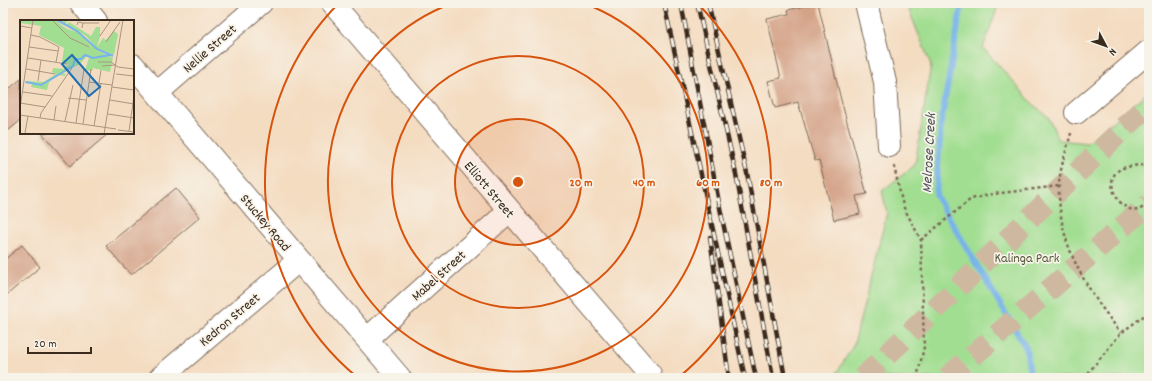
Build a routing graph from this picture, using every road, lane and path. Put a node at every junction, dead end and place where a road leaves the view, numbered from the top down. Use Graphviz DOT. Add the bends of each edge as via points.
graph roads {
  1 [pos="81,3"];
  2 [pos="261,3"];
  3 [pos="332,3"];
  4 [pos="866,3"];
  5 [pos="95,20"];
  6 [pos="1149,51"];
  7 [pos="134,66"];
  8 [pos="157,93"];
  9 [pos="1076,112"];
  10 [pos="889,146"];
  11 [pos="1149,164"];
  12 [pos="1059,186"];
  13 [pos="1149,204"];
  14 [pos="509,211"];
  15 [pos="921,240"];
  16 [pos="299,260"];
  17 [pos="1149,312"];
  18 [pos="1120,333"];
  19 [pos="367,339"];
  20 [pos="650,374"];
  21 [pos="160,378"];
  22 [pos="400,378"];
  23 [pos="916,378"];
  24 [pos="1084,378"];
  1 -- 5 [label="street"];
  2 -- 8 [label="street, Nellie Street"];
  3 -- 14 [label="street, Elliott Street"];
  4 -- 10 [label="street" via="885,82"];
  6 -- 9 [label="street"];
  7 -- 8 [label="street, Stuckey Road"];
  8 -- 16 [label="street, Stuckey Road"];
  9 -- 12 [label="path"];
  10 -- 15 [label="path" via="903,206"];
  11 -- 13 [label="path" via="1121,169 1115,173 1112,181 1113,191 1131,210 1138,210"];
  12 -- 15 [label="path" via="971,199"];
  12 -- 18 [label="path" via="1061,217 1072,257 1095,300"];
  14 -- 19 [label="street, Mabel Street"];
  14 -- 20 [label="street, Elliott Street"];
  15 -- 23 [label="path" via="924,348"];
  16 -- 19 [label="street, Stuckey Road"];
  16 -- 21 [label="street, Kedron Street"];
  17 -- 18 [label="path"];
  18 -- 24 [label="path"];
  19 -- 22 [label="street, Stuckey Road"];
}
